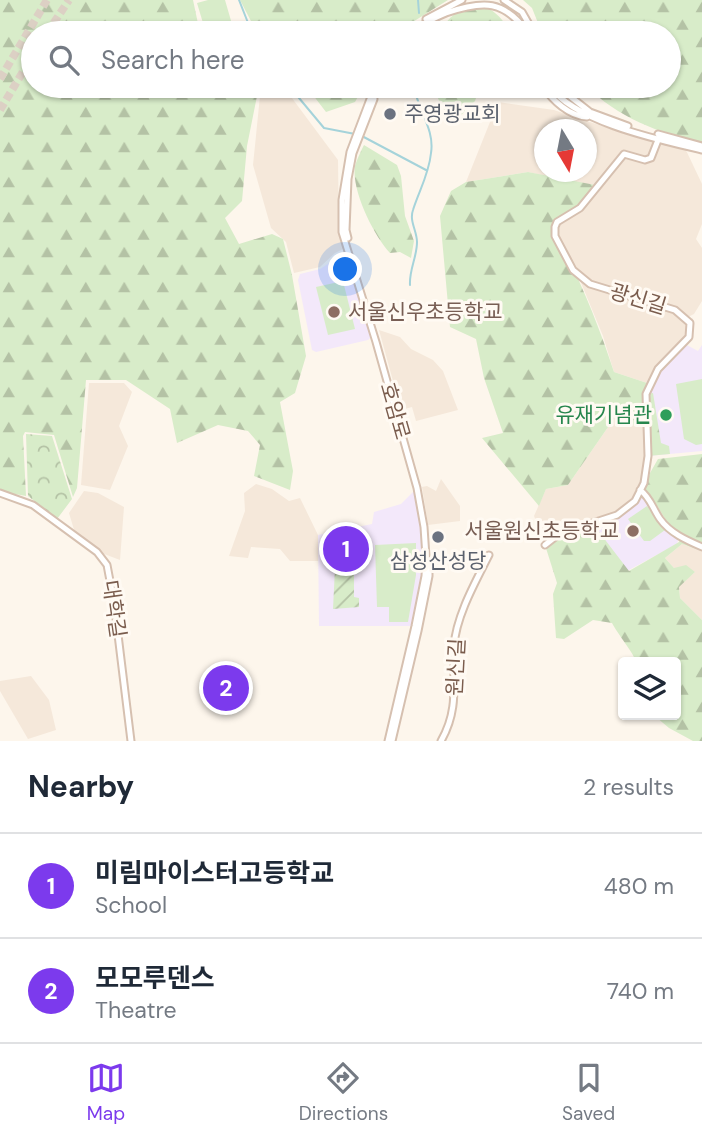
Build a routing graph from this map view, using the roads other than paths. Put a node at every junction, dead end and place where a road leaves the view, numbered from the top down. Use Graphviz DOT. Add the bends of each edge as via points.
graph roads {
  1 [pos="462,0"];
  2 [pos="504,0"];
  3 [pos="426,21"];
  4 [pos="429,21"];
  5 [pos="518,21"];
  6 [pos="527,21"];
  7 [pos="372,98"];
  8 [pos="373,98"];
  9 [pos="559,98"];
  10 [pos="660,137"];
  11 [pos="702,148"];
  12 [pos="640,490"];
  13 [pos="0,495"];
  14 [pos="545,545"];
  15 [pos="702,547"];
  16 [pos="489,555"];
  17 [pos="130,741"];
  18 [pos="390,741"];
  19 [pos="441,741"];
  1 -- 3 [label="main road"];
  2 -- 6 [label="main road"];
  4 -- 5 [label="main road" via="478,0 508,9"];
  7 -- 18 [label="main road, 호암로" via="350,152 342,232 417,488 426,557"];
  8 -- 18 [label="main road" via="348,179 346,230 419,487 429,576"];
  9 -- 10 [label="main road"];
  9 -- 10 [label="main road" via="582,117"];
  10 -- 11 [label="main road"];
  10 -- 12 [label="main road, 광신길" via="651,158 624,154 580,208 555,227 573,270 590,284 675,310 690,323 689,337 658,369 646,394 648,456"];
  12 -- 14 [label="main road" via="621,513 559,534"];
  12 -- 15 [label="main road" via="662,522 680,538"];
  13 -- 17 [label="main road, 대학길" via="31,507 100,559 107,573"];
  13 -- 17 [label="main road, 대학길" via="33,505 97,552 107,565"];
  16 -- 19 [label="main road, 원신길" via="456,634 455,693 450,727"];
}
